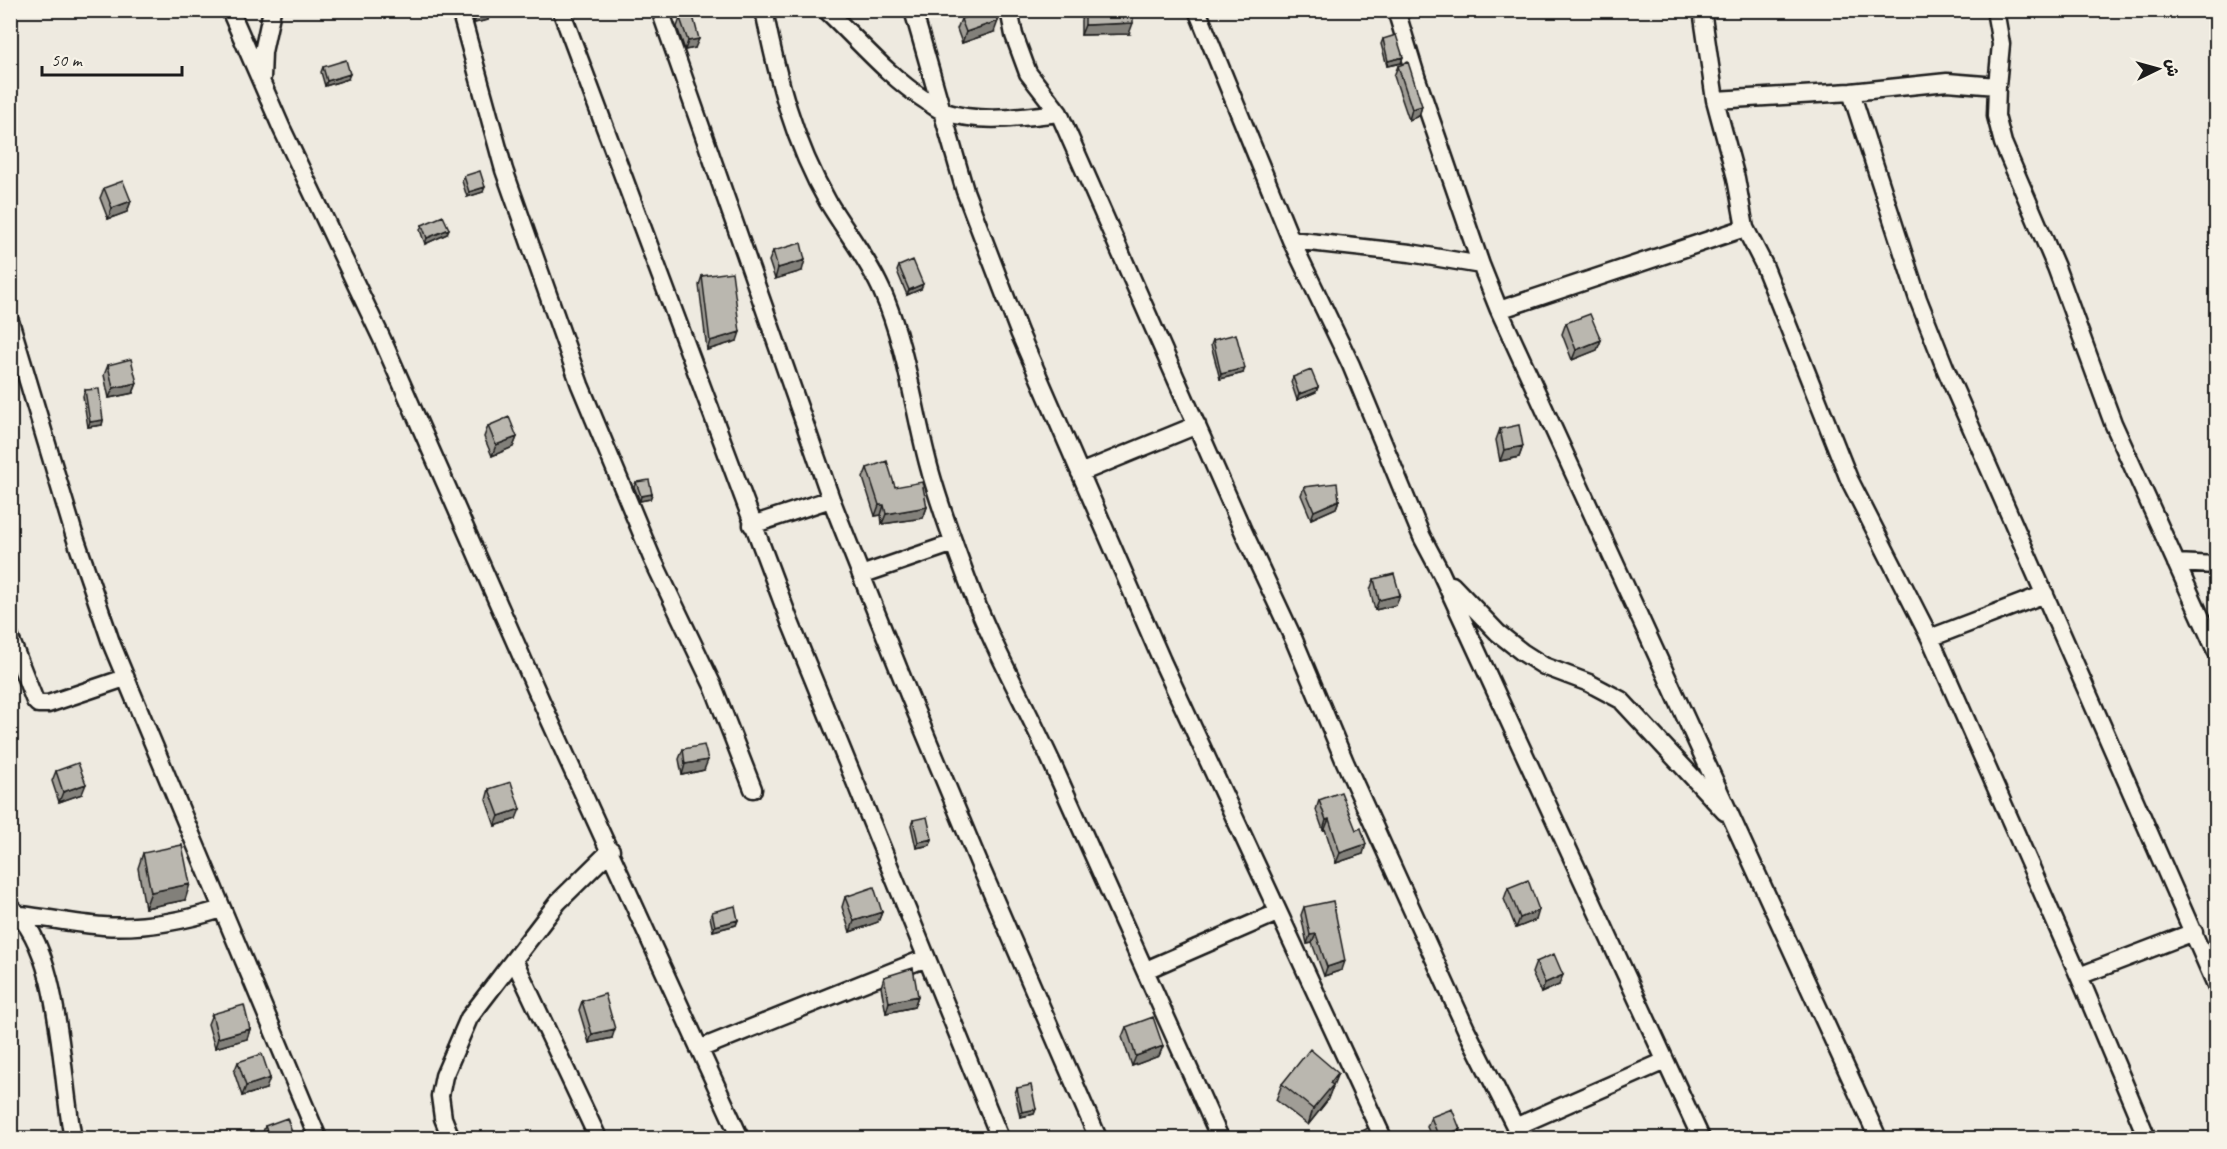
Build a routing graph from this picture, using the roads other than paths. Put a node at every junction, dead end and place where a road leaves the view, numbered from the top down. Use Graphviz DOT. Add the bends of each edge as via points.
graph roads {
  1 [pos="230,10"];
  2 [pos="272,10"];
  3 [pos="460,10"];
  4 [pos="561,10"];
  5 [pos="660,10"];
  6 [pos="764,10"];
  7 [pos="826,10"];
  8 [pos="913,10"];
  9 [pos="1009,10"];
  10 [pos="1197,10"];
  11 [pos="1396,10"];
  12 [pos="1702,10"];
  13 [pos="1995,10"];
  14 [pos="262,79"];
  15 [pos="1997,86"];
  16 [pos="1851,92"];
  17 [pos="1714,100"];
  18 [pos="943,111"];
  19 [pos="1059,113"];
  20 [pos="1745,228"];
  21 [pos="1291,240"];
  22 [pos="1481,265"];
  23 [pos="1499,310"];
  24 [pos="10,321"];
  25 [pos="1197,425"];
  26 [pos="1080,473"];
  27 [pos="831,498"];
  28 [pos="752,525"];
  29 [pos="954,543"];
  30 [pos="2176,563"];
  31 [pos="2217,565"];
  32 [pos="1441,573"];
  33 [pos="861,575"];
  34 [pos="2044,594"];
  35 [pos="10,638"];
  36 [pos="1930,638"];
  37 [pos="2217,651"];
  38 [pos="125,678"];
  39 [pos="753,789"];
  40 [pos="1735,824"];
  41 [pos="611,850"];
  42 [pos="222,909"];
  43 [pos="16,911"];
  44 [pos="1277,913"];
  45 [pos="2194,932"];
  46 [pos="926,958"];
  47 [pos="514,960"];
  48 [pos="1146,970"];
  49 [pos="2079,976"];
  50 [pos="2215,977"];
  51 [pos="699,1049"];
  52 [pos="1665,1061"];
  53 [pos="1518,1132"];
  54 [pos="73,1138"];
  55 [pos="318,1138"];
  56 [pos="450,1138"];
  57 [pos="598,1138"];
  58 [pos="740,1138"];
  59 [pos="1000,1138"];
  60 [pos="1098,1138"];
  61 [pos="1220,1138"];
  62 [pos="1383,1138"];
  63 [pos="1701,1138"];
  64 [pos="1878,1138"];
  65 [pos="2147,1138"];
  1 -- 14 [label="street"];
  2 -- 14 [label="street"];
  3 -- 39 [label="street" via="504,170 580,385 651,558 713,687"];
  4 -- 28 [label="street"];
  5 -- 27 [label="street"];
  6 -- 29 [label="street" via="791,121 828,201 860,249 882,292 899,339 929,466"];
  7 -- 18 [label="street" via="892,74"];
  8 -- 18 [label="street"];
  9 -- 19 [label="street" via="1028,73"];
  10 -- 21 [label="street"];
  11 -- 22 [label="street"];
  12 -- 17 [label="street"];
  13 -- 15 [label="street" via="2001,44"];
  14 -- 41 [label="street"];
  15 -- 16 [label="street" via="1947,82"];
  15 -- 30 [label="street" via="1996,116 2003,143 2056,267 2113,423"];
  16 -- 17 [label="street"];
  16 -- 34 [label="street" via="1918,299"];
  17 -- 20 [label="street" via="1736,178"];
  18 -- 19 [label="street" via="1000,120"];
  18 -- 26 [label="street" via="982,240"];
  19 -- 25 [label="street"];
  20 -- 23 [label="street"];
  20 -- 36 [label="street" via="1764,265 1849,479"];
  21 -- 22 [label="street"];
  21 -- 32 [label="street" via="1351,365 1422,537"];
  22 -- 23 [label="street"];
  23 -- 40 [label="street"];
  24 -- 38 [label="street" via="74,534"];
  25 -- 26 [label="street"];
  25 -- 53 [label="street" via="1466,1029"];
  26 -- 44 [label="street"];
  27 -- 28 [label="street"];
  27 -- 33 [label="street"];
  28 -- 46 [label="street"];
  29 -- 33 [label="street"];
  29 -- 48 [label="street" via="990,635"];
  30 -- 31 [label="street"];
  30 -- 37 [label="street"];
  32 -- 40 [label="street" via="1498,633 1522,652 1621,700"];
  32 -- 52 [label="street"];
  33 -- 60 [label="street" via="981,868"];
  34 -- 36 [label="street"];
  34 -- 45 [label="street"];
  35 -- 38 [label="street" via="38,704"];
  36 -- 49 [label="street"];
  38 -- 42 [label="street"];
  40 -- 64 [label="street"];
  41 -- 47 [label="street" via="558,902"];
  41 -- 51 [label="street"];
  42 -- 43 [label="street" via="179,921 130,926 103,926"];
  42 -- 55 [label="street"];
  43 -- 54 [label="street" via="32,932 47,974"];
  44 -- 48 [label="street"];
  44 -- 62 [label="street"];
  45 -- 49 [label="street"];
  45 -- 50 [label="street"];
  46 -- 51 [label="street"];
  46 -- 59 [label="street"];
  47 -- 56 [label="street" via="469,1018 444,1076 440,1096"];
  47 -- 57 [label="street"];
  48 -- 61 [label="street"];
  49 -- 65 [label="street"];
  51 -- 58 [label="street"];
  52 -- 53 [label="street"];
  52 -- 63 [label="street"];
}
